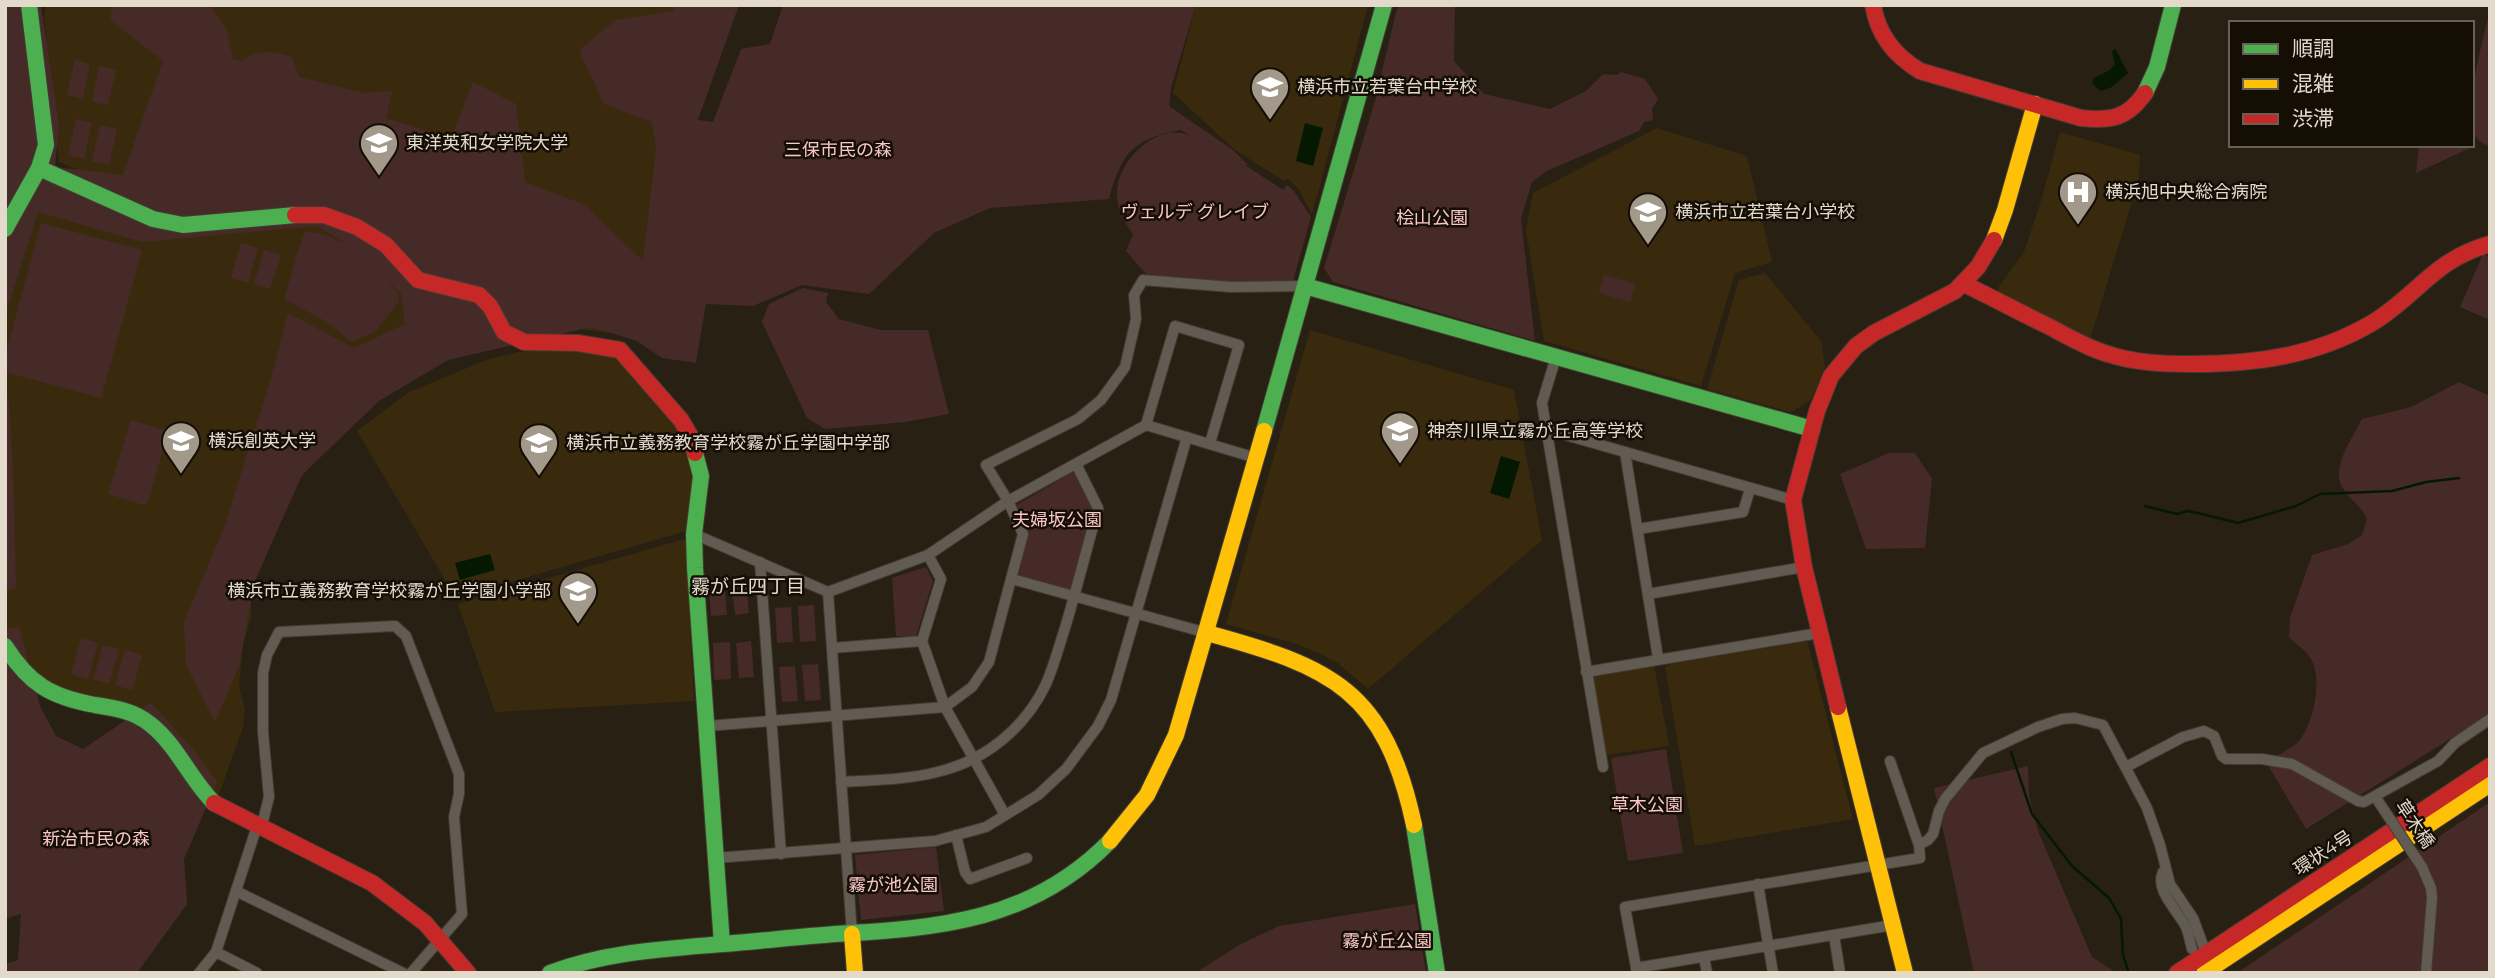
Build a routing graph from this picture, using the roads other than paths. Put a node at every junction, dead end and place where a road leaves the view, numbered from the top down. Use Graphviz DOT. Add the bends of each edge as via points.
graph roads {
  1 [pos="29,5"];
  2 [pos="1384,5"];
  3 [pos="1873,5"];
  4 [pos="2173,5"];
  5 [pos="2043,106"];
  6 [pos="38,167"];
  7 [pos="5,229"];
  8 [pos="2490,244"];
  9 [pos="1305,286"];
  10 [pos="1970,287"];
  11 [pos="1556,357"];
  12 [pos="1146,425"];
  13 [pos="1812,429"];
  14 [pos="1548,430"];
  15 [pos="1187,437"];
  16 [pos="1210,443"];
  17 [pos="1625,452"];
  18 [pos="1256,457"];
  19 [pos="1076,464"];
  20 [pos="1750,489"];
  21 [pos="1793,500"];
  22 [pos="1008,501"];
  23 [pos="1637,529"];
  24 [pos="694,534"];
  25 [pos="928,555"];
  26 [pos="760,562"];
  27 [pos="1804,567"];
  28 [pos="1012,579"];
  29 [pos="828,592"];
  30 [pos="1648,594"];
  31 [pos="1074,597"];
  32 [pos="1136,615"];
  33 [pos="1207,633"];
  34 [pos="1819,633"];
  35 [pos="922,640"];
  36 [pos="5,646"];
  37 [pos="832,648"];
  38 [pos="1658,659"];
  39 [pos="1586,672"];
  40 [pos="945,706"];
  41 [pos="836,716"];
  42 [pos="2490,719"];
  43 [pos="771,721"];
  44 [pos="707,726"];
  45 [pos="975,759"];
  46 [pos="1890,761"];
  47 [pos="2490,766"];
  48 [pos="1603,767"];
  49 [pos="2126,767"];
  50 [pos="841,782"];
  51 [pos="2490,784"];
  52 [pos="2377,798"];
  53 [pos="1005,815"];
  54 [pos="257,826"];
  55 [pos="956,835"];
  56 [pos="1919,845"];
  57 [pos="845,849"];
  58 [pos="781,854"];
  59 [pos="715,858"];
  60 [pos="1027,858"];
  61 [pos="1877,864"];
  62 [pos="1758,884"];
  63 [pos="236,891"];
  64 [pos="1893,925"];
  65 [pos="852,934"];
  66 [pos="1834,935"];
  67 [pos="441,939"];
  68 [pos="722,944"];
  69 [pos="1768,946"];
  70 [pos="216,952"];
  71 [pos="1704,957"];
  72 [pos="2205,963"];
  73 [pos="1637,970"];
  74 [pos="199,973"];
  75 [pos="257,973"];
  76 [pos="403,973"];
  77 [pos="411,973"];
  78 [pos="468,973"];
  79 [pos="550,973"];
  80 [pos="855,973"];
  81 [pos="1437,973"];
  82 [pos="1707,973"];
  83 [pos="1773,973"];
  84 [pos="1840,973"];
  85 [pos="1905,973"];
  86 [pos="2177,973"];
  87 [pos="2426,973"];
  1 -- 6 [label="street" via="46,145"];
  2 -- 9 [label="street"];
  3 -- 5 [label="street" via="1874,18 1888,46 1910,65"];
  4 -- 5 [label="street" via="2150,86 2137,106 2106,121"];
  5 -- 10 [label="street" via="1998,235"];
  6 -- 7 [label="street"];
  6 -- 24 [label="street" via="153,219 183,225 324,215 357,227 386,246 418,280 479,295 504,332 524,342 620,350 657,390 692,439 701,477"];
  8 -- 10 [label="street" via="2458,253 2359,330 2295,355 2231,365 2124,359 2090,348"];
  9 -- 11 [label="street"];
  9 -- 18 [label="street"];
  9 -- 22 [label="street" via="1231,287 1143,280 1135,295 1136,319 1125,367 1101,400 1078,419 986,465"];
  10 -- 13 [label="street" via="1856,346 1831,376"];
  11 -- 13 [label="street"];
  11 -- 14 [label="street" via="1542,403"];
  12 -- 15 [label="street"];
  12 -- 16 [label="street" via="1175,326 1239,345"];
  12 -- 19 [label="street"];
  13 -- 21 [label="street"];
  14 -- 17 [label="street"];
  14 -- 39 [label="street"];
  15 -- 16 [label="street"];
  15 -- 32 [label="street"];
  16 -- 18 [label="street"];
  17 -- 20 [label="street"];
  17 -- 23 [label="street"];
  18 -- 33 [label="street"];
  19 -- 22 [label="street"];
  19 -- 31 [label="street" via="1098,508"];
  20 -- 21 [label="street"];
  20 -- 23 [label="street" via="1743,512"];
  21 -- 27 [label="street"];
  22 -- 25 [label="street"];
  22 -- 28 [label="street" via="1023,534"];
  23 -- 30 [label="street"];
  24 -- 26 [label="street"];
  24 -- 44 [label="street"];
  25 -- 29 [label="street"];
  25 -- 35 [label="street" via="941,579"];
  26 -- 29 [label="street"];
  26 -- 43 [label="street"];
  27 -- 30 [label="street"];
  27 -- 34 [label="street"];
  28 -- 31 [label="street"];
  28 -- 40 [label="street" via="989,662 972,687"];
  29 -- 37 [label="street"];
  30 -- 38 [label="street"];
  31 -- 32 [label="street"];
  31 -- 45 [label="street" via="1047,682 1035,704 1018,726"];
  32 -- 33 [label="street"];
  32 -- 53 [label="street" via="1111,700 1098,726 1066,769"];
  33 -- 65 [label="street" via="1185,710 1159,773 1139,806 1086,863 1046,890 993,915 915,930"];
  33 -- 81 [label="street" via="1306,665 1331,678 1368,710 1394,750 1405,779"];
  34 -- 38 [label="street"];
  34 -- 61 [label="street"];
  35 -- 37 [label="street"];
  35 -- 40 [label="street"];
  36 -- 54 [label="street" via="25,676 55,695 116,707 154,726 200,792"];
  37 -- 41 [label="street"];
  38 -- 39 [label="street"];
  39 -- 48 [label="street"];
  40 -- 41 [label="street"];
  40 -- 45 [label="street"];
  41 -- 43 [label="street"];
  41 -- 50 [label="street"];
  42 -- 52 [label="street" via="2438,761"];
  43 -- 44 [label="street"];
  43 -- 58 [label="street"];
  44 -- 59 [label="street"];
  45 -- 50 [label="street" via="932,774"];
  45 -- 53 [label="street"];
  46 -- 56 [label="street"];
  47 -- 72 [label="street, 環状4号"];
  49 -- 52 [label="street" via="2204,731 2214,736 2226,759 2292,764 2358,801"];
  49 -- 56 [label="street" via="2102,725 2075,718 2052,722 1976,759 1942,805 1933,834"];
  49 -- 72 [label="street" via="2154,826 2172,890 2197,925"];
  50 -- 57 [label="street"];
  51 -- 72 [label="street, 環状4号"];
  52 -- 87 [label="street, 草木橋, bridge" via="2431,888"];
  53 -- 55 [label="street" via="986,827"];
  54 -- 63 [label="street"];
  54 -- 67 [label="street" via="372,883"];
  54 -- 67 [label="street" via="263,821 269,797 263,673 279,632 395,626 406,636 459,774 454,817 462,914"];
  55 -- 57 [label="street"];
  55 -- 60 [label="street" via="970,879"];
  56 -- 61 [label="street" via="1920,858"];
  57 -- 58 [label="street"];
  57 -- 65 [label="street"];
  58 -- 59 [label="street"];
  59 -- 68 [label="street"];
  61 -- 62 [label="street"];
  61 -- 64 [label="street"];
  62 -- 69 [label="street"];
  62 -- 73 [label="street" via="1625,907"];
  63 -- 70 [label="street"];
  63 -- 76 [label="street"];
  64 -- 66 [label="street"];
  64 -- 85 [label="street"];
  65 -- 68 [label="street"];
  65 -- 80 [label="street"];
  66 -- 69 [label="street"];
  66 -- 84 [label="street"];
  67 -- 77 [label="street"];
  67 -- 78 [label="street"];
  68 -- 79 [label="street" via="632,952"];
  69 -- 71 [label="street"];
  69 -- 83 [label="street"];
  70 -- 74 [label="street"];
  70 -- 75 [label="street"];
  71 -- 73 [label="street"];
  71 -- 82 [label="street"];
  72 -- 86 [label="street, 環状4号"];
}
